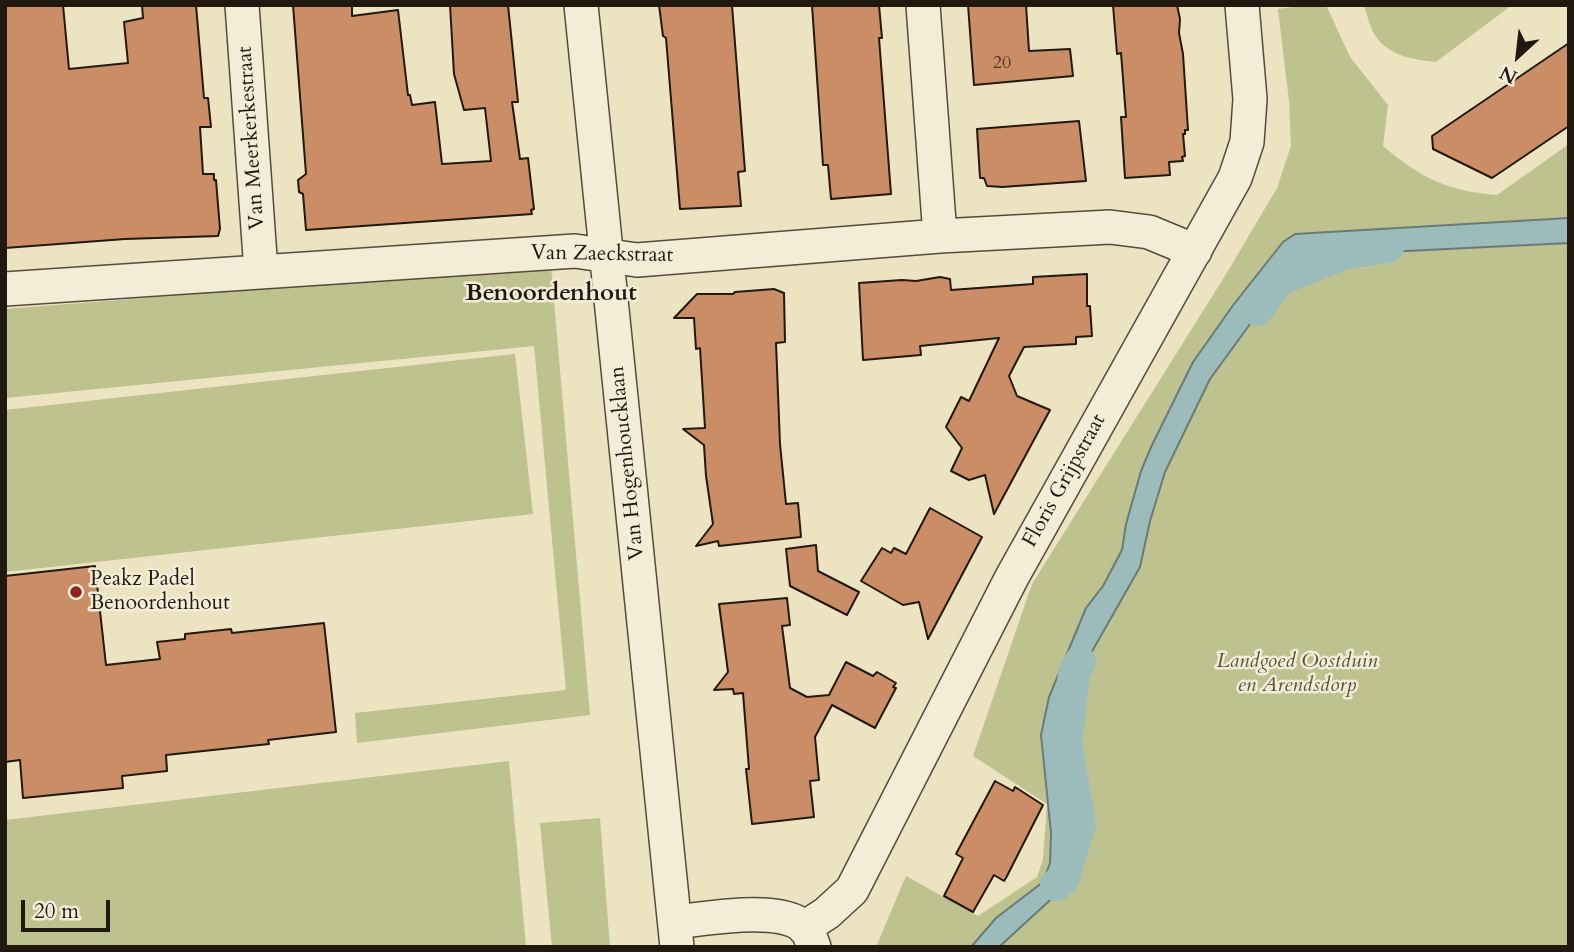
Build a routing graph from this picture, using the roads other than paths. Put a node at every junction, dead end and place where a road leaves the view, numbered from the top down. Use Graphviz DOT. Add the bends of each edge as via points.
graph roads {
  1 [pos="242,5"];
  2 [pos="581,5"];
  3 [pos="923,5"];
  4 [pos="1242,5"];
  5 [pos="940,236"];
  6 [pos="1195,251"];
  7 [pos="606,256"];
  8 [pos="261,271"];
  9 [pos="5,289"];
  10 [pos="676,934"];
  11 [pos="809,937"];
  1 -- 8 [label="street, Van Meerkerkestraat"];
  2 -- 7 [label="street, Van Hogenhoucklaan"];
  3 -- 5 [label="street"];
  4 -- 6 [label="street, Floris Grijpstraat" via="1250,99 1247,142 1235,178"];
  5 -- 6 [label="street, Van Zaeckstraat" via="1111,227 1149,232"];
  5 -- 7 [label="street, Van Zaeckstraat" via="637,260"];
  6 -- 11 [label="street, Floris Grijpstraat" via="1012,577 852,890"];
  7 -- 8 [label="street, Van Zaeckstraat" via="575,251"];
  7 -- 10 [label="street, Van Hogenhoucklaan"];
  8 -- 9 [label="street, Van Zaeckstraat"];
  10 -- 11 [label="street, Van Hogenhoucklaan" via="764,914 786,919"];
}
